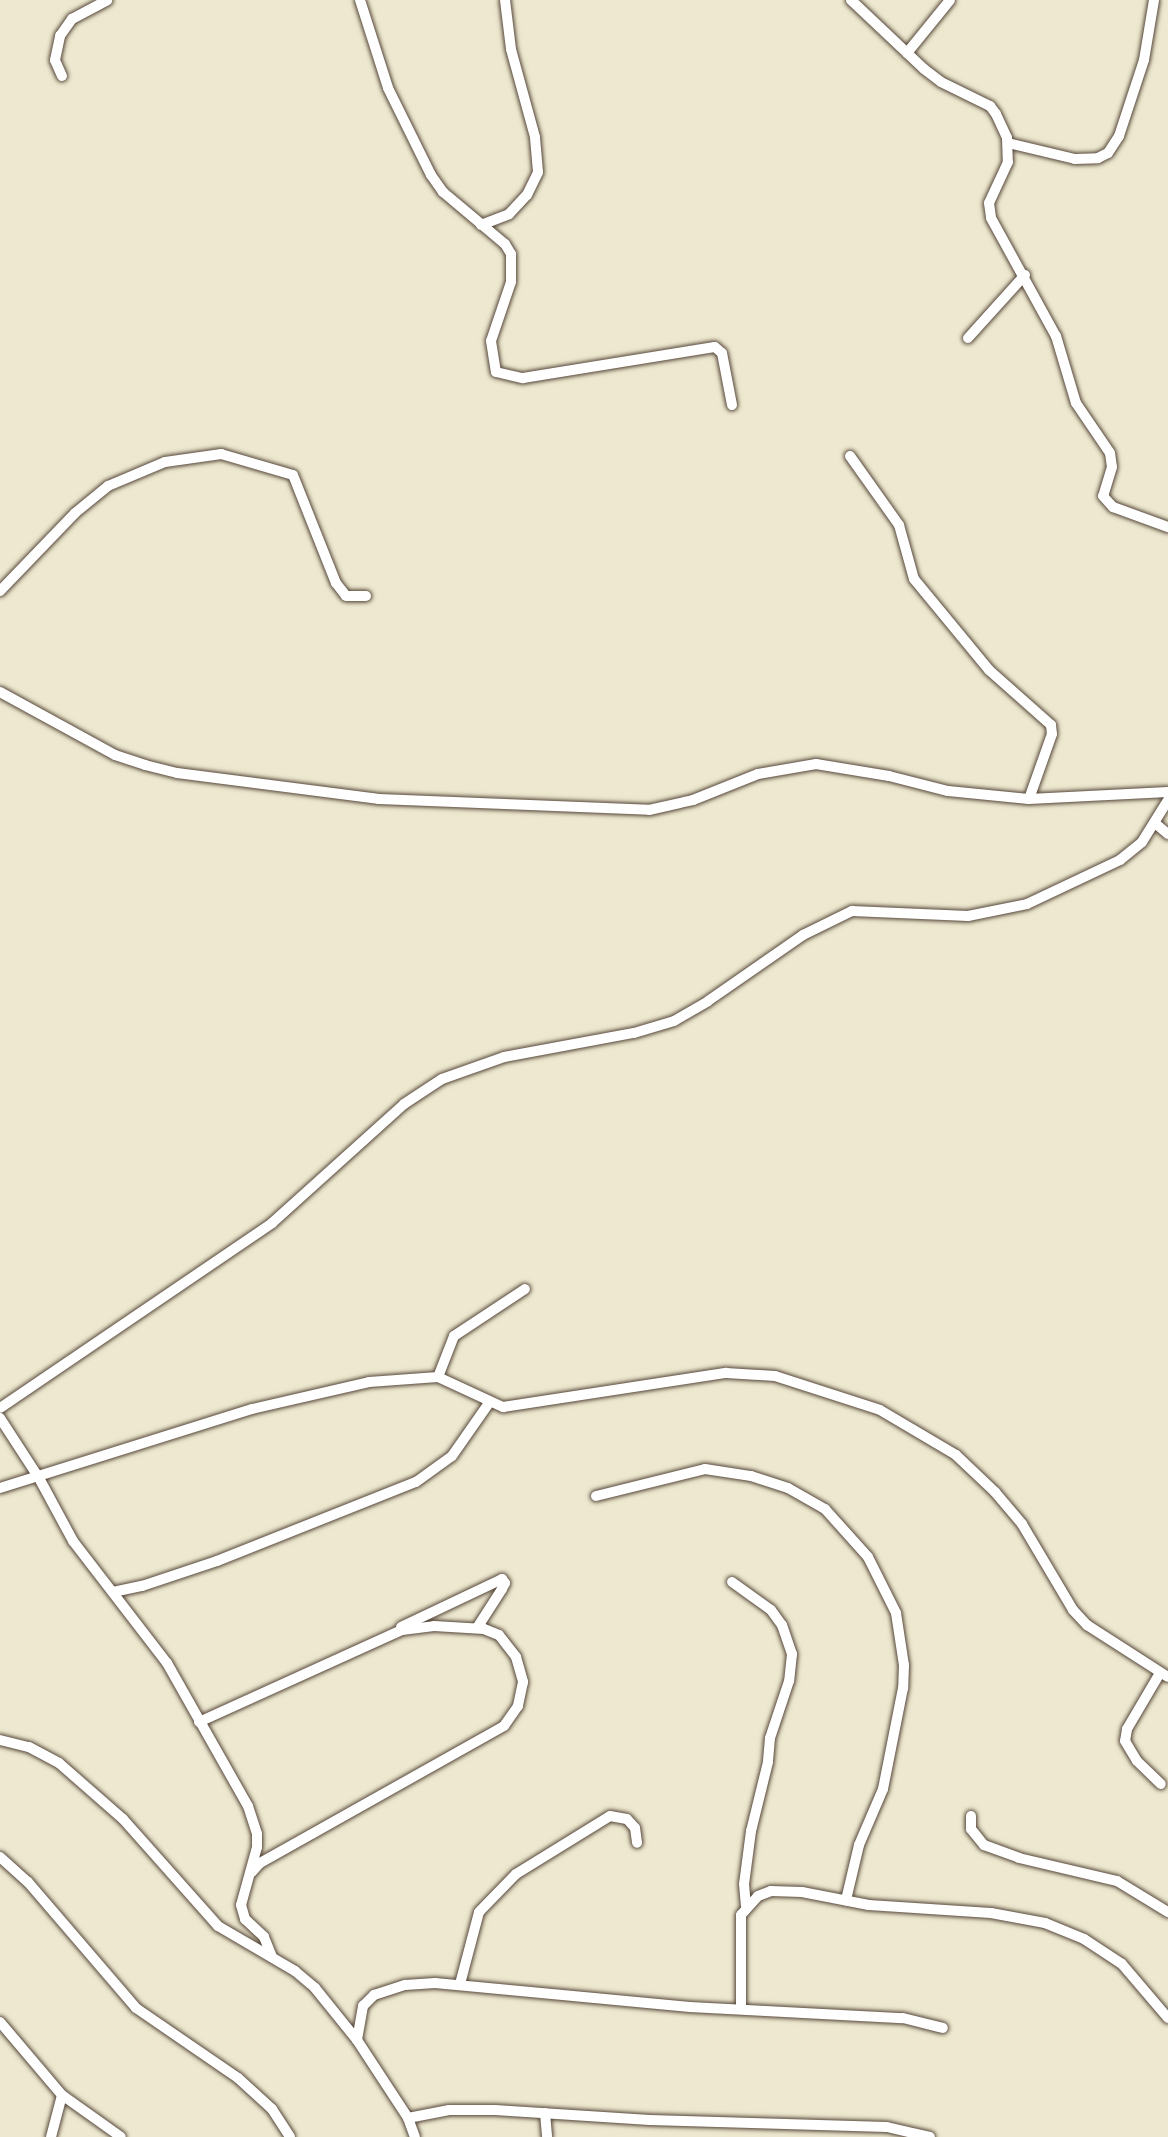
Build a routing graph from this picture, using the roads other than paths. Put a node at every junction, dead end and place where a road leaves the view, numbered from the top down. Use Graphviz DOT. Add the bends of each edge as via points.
graph roads {
  1 [pos="107,0"];
  2 [pos="360,0"];
  3 [pos="505,0"];
  4 [pos="851,0"];
  5 [pos="950,0"];
  6 [pos="1154,0"];
  7 [pos="907,53"];
  8 [pos="62,76"];
  9 [pos="1008,143"];
  10 [pos="481,225"];
  11 [pos="1025,275"];
  12 [pos="968,338"];
  13 [pos="732,405"];
  14 [pos="850,456"];
  15 [pos="1168,527"];
  16 [pos="0,591"];
  17 [pos="366,596"];
  18 [pos="0,692"];
  19 [pos="1029,799"];
  20 [pos="1165,807"];
  21 [pos="1168,834"];
  22 [pos="525,1289"];
  23 [pos="438,1377"];
  24 [pos="489,1403"];
  25 [pos="0,1408"];
  26 [pos="0,1418"];
  27 [pos="39,1478"];
  28 [pos="0,1488"];
  29 [pos="596,1496"];
  30 [pos="732,1582"];
  31 [pos="113,1592"];
  32 [pos="477,1628"];
  33 [pos="379,1639"];
  34 [pos="1164,1675"];
  35 [pos="199,1722"];
  36 [pos="0,1740"];
  37 [pos="1161,1784"];
  38 [pos="971,1816"];
  39 [pos="637,1843"];
  40 [pos="0,1857"];
  41 [pos="252,1872"];
  42 [pos="846,1900"];
  43 [pos="746,1906"];
  44 [pos="1168,1912"];
  45 [pos="272,1957"];
  46 [pos="460,1984"];
  47 [pos="741,2007"];
  48 [pos="1168,2018"];
  49 [pos="0,2022"];
  50 [pos="943,2028"];
  51 [pos="357,2040"];
  52 [pos="62,2095"];
  53 [pos="545,2113"];
  54 [pos="408,2118"];
  55 [pos="51,2137"];
  56 [pos="121,2137"];
  57 [pos="290,2137"];
  58 [pos="415,2137"];
  59 [pos="547,2137"];
  60 [pos="930,2137"];
  1 -- 8 [label="street" via="72,19 60,36 55,60"];
  2 -- 10 [label="street" via="388,88 417,152 443,192"];
  3 -- 10 [label="street" via="538,172 527,195 509,214"];
  4 -- 7 [label="street"];
  5 -- 7 [label="street"];
  6 -- 9 [label="street" via="1144,60 1119,136 1108,153 1075,159"];
  7 -- 9 [label="street" via="941,82 990,106"];
  9 -- 11 [label="street" via="1008,162 989,210"];
  10 -- 13 [label="street" via="505,244 512,264 491,341 496,372 523,378 715,347 722,353"];
  11 -- 12 [label="street"];
  11 -- 15 [label="street" via="1056,336 1076,403 1110,453 1112,467 1102,492 1107,503"];
  14 -- 19 [label="street" via="899,525 914,579 989,670 1051,725"];
  16 -- 17 [label="street" via="108,486 165,462 221,454 293,475 336,583 346,596"];
  18 -- 19 [label="street" via="115,755 145,765 379,799 649,810 693,800 758,774 816,764 948,791"];
  19 -- 20 [label="street" via="1138,796"];
  20 -- 21 [label="street"];
  20 -- 25 [label="street" via="1120,860 1027,904 968,916 852,911 803,935 674,1021 504,1057 442,1079 404,1104 272,1223"];
  22 -- 23 [label="street" via="454,1336"];
  23 -- 24 [label="street"];
  23 -- 27 [label="street" via="409,1376 311,1393 86,1458"];
  24 -- 31 [label="street" via="452,1456 416,1482 217,1561"];
  24 -- 34 [label="street" via="521,1406 748,1373 792,1381 880,1410 972,1469 1022,1524 1073,1610 1087,1625"];
  26 -- 27 [label="street"];
  27 -- 28 [label="street"];
  27 -- 31 [label="street" via="73,1541"];
  29 -- 42 [label="street" via="705,1469 751,1476 788,1488 825,1509 868,1557 896,1613 903,1688 883,1789 859,1845"];
  30 -- 43 [label="street" via="771,1610 792,1654 751,1831"];
  31 -- 35 [label="street" via="167,1663"];
  32 -- 33 [label="street" via="434,1626"];
  32 -- 33 [label="street" via="502,1589 502,1579"];
  32 -- 41 [label="street" via="499,1635 516,1657 523,1682 518,1706 504,1726"];
  33 -- 35 [label="street"];
  34 -- 37 [label="street" via="1127,1729 1125,1741"];
  35 -- 41 [label="street" via="254,1824"];
  36 -- 45 [label="street" via="29,1747 80,1780 123,1819 218,1926"];
  38 -- 44 [label="street" via="971,1829 984,1845 1117,1881"];
  39 -- 46 [label="street" via="627,1819 610,1816 516,1874 479,1912"];
  40 -- 57 [label="street" via="28,1882 136,2008 238,2078 272,2109"];
  41 -- 45 [label="street" via="241,1897 242,1912 264,1937"];
  42 -- 43 [label="street" via="771,1891"];
  42 -- 48 [label="street" via="1045,1923 1084,1939 1122,1964"];
  43 -- 47 [label="street" via="738,1930"];
  45 -- 51 [label="street" via="315,1988"];
  46 -- 47 [label="street"];
  46 -- 51 [label="street" via="405,1985 374,1995 363,2006"];
  47 -- 50 [label="street" via="903,2018"];
  49 -- 52 [label="street"];
  51 -- 54 [label="street"];
  52 -- 55 [label="street"];
  52 -- 56 [label="street"];
  53 -- 54 [label="street" via="449,2110"];
  53 -- 59 [label="street"];
  53 -- 60 [label="street" via="887,2127"];
  54 -- 58 [label="street"];
}
